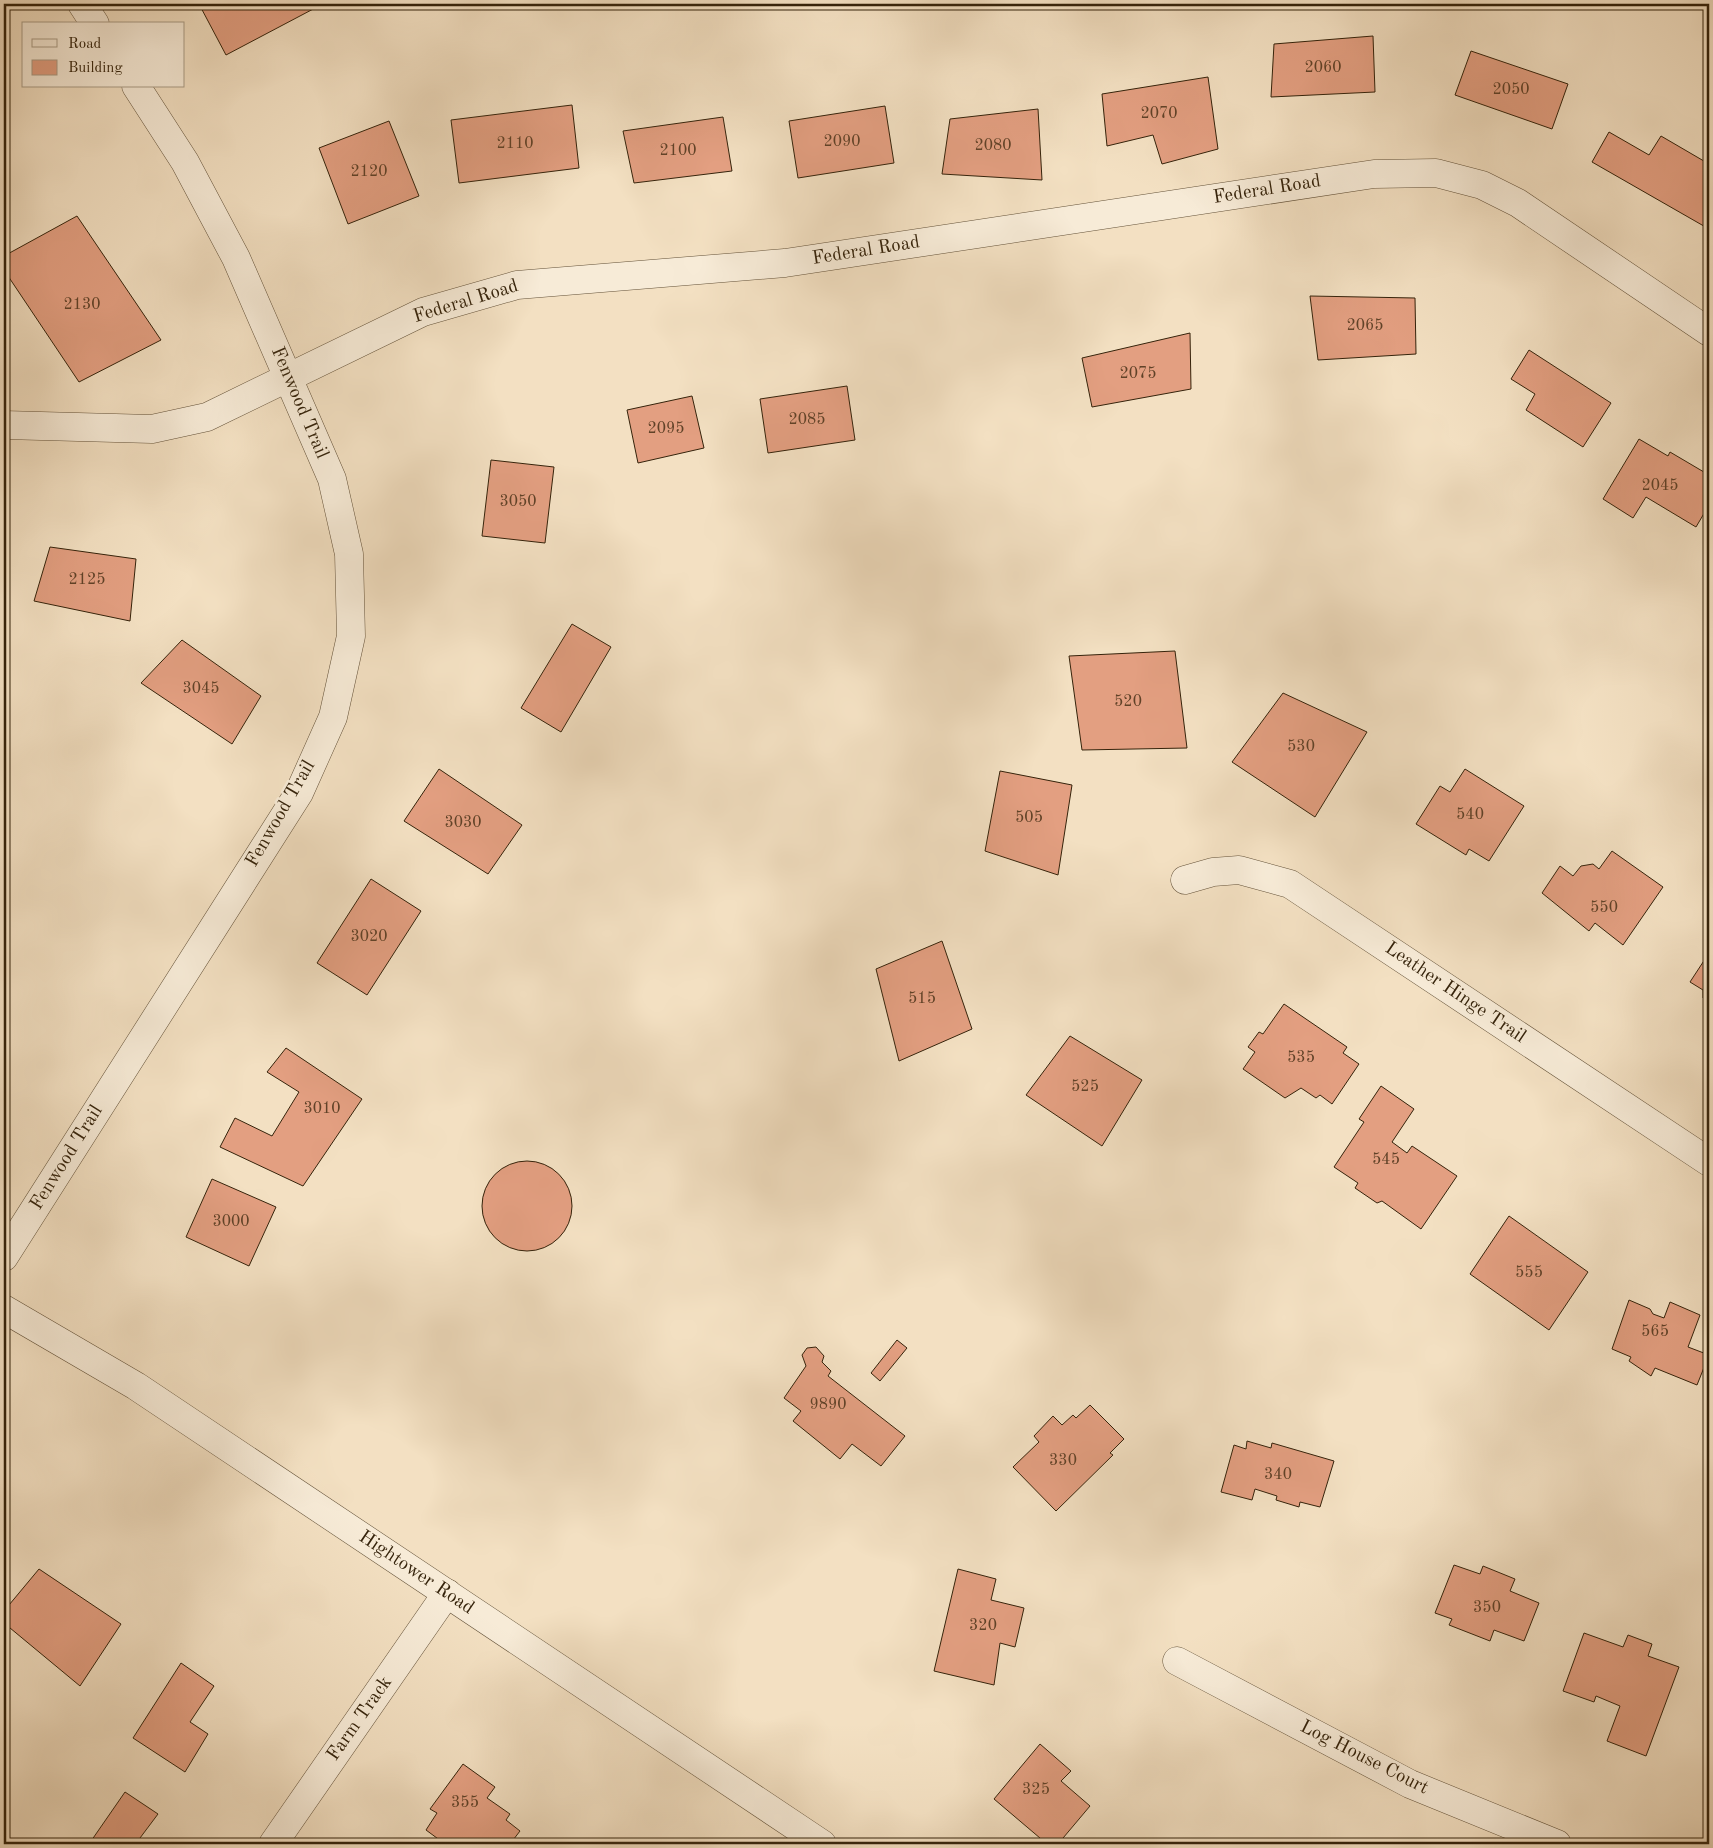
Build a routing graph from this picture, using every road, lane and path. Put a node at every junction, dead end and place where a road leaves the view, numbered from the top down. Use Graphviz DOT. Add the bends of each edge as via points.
graph roads {
  1 [pos="82,4"];
  2 [pos="94,22"];
  3 [pos="137,88"];
  4 [pos="1709,332"];
  5 [pos="289,377"];
  6 [pos="4,425"];
  7 [pos="1186,880"];
  8 [pos="1709,1162"];
  9 [pos="4,1257"];
  10 [pos="4,1310"];
  11 [pos="446,1593"];
  12 [pos="1177,1661"];
  13 [pos="273,1844"];
  14 [pos="822,1844"];
  15 [pos="1557,1844"];
  1 -- 2 [label="street"];
  3 -- 5 [label="street, Fenwood Trail" via="185,162 227,240"];
  4 -- 5 [label="street, Federal Road" via="1518,203 1482,185 1436,173 1374,174 785,263 517,285 424,312"];
  5 -- 6 [label="street, Federal Road" via="207,417 152,429"];
  5 -- 9 [label="street, Fenwood Trail" via="332,479 349,554 351,636 334,717 299,792"];
  7 -- 8 [label="street, Leather Hinge Trail" via="1213,872 1239,870 1290,884"];
  10 -- 11 [label="street, Hightower Road" via="136,1386"];
  11 -- 13 [label="street, Farm Track"];
  11 -- 14 [label="street, Hightower Road"];
  12 -- 15 [label="street, Log House Court" via="1410,1784"];
}
